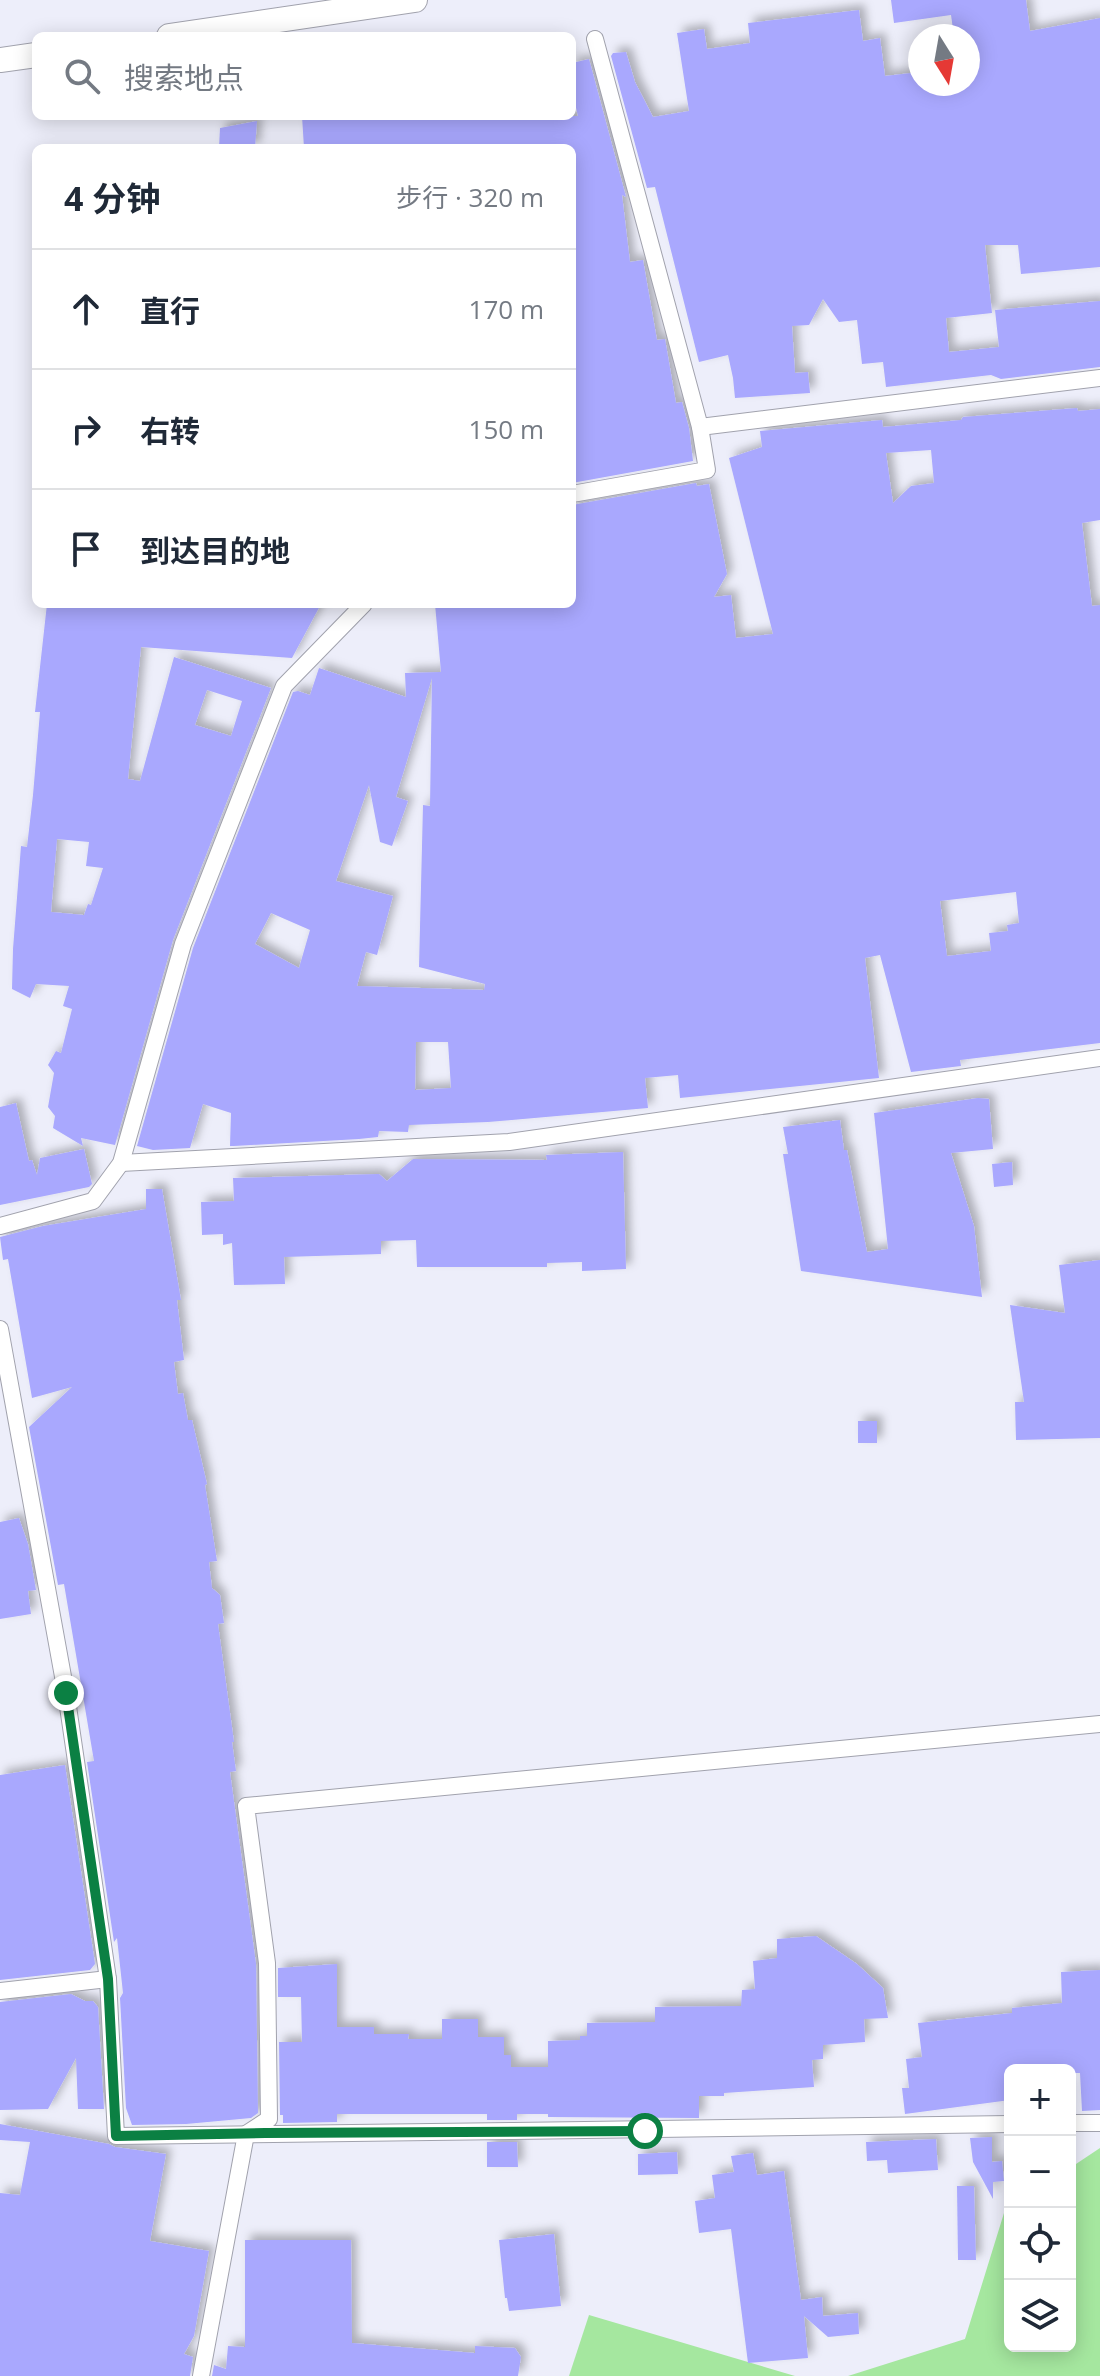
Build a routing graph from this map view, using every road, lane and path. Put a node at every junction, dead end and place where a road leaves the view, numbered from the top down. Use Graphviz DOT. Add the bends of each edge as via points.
graph roads {
  1 [pos="415,0"];
  2 [pos="196,32"];
  3 [pos="595,39"];
  4 [pos="32,56"];
  5 [pos="0,60"];
  6 [pos="1100,378"];
  7 [pos="700,427"];
  8 [pos="576,493"];
  9 [pos="360,608"];
  10 [pos="1100,1058"];
  11 [pos="121,1163"];
  12 [pos="0,1226"];
  13 [pos="0,1329"];
  14 [pos="1100,1724"];
  15 [pos="108,1979"];
  16 [pos="0,1991"];
  17 [pos="1076,2123"];
  18 [pos="1100,2123"];
  19 [pos="1004,2124"];
  20 [pos="246,2134"];
  21 [pos="201,2376"];
  1 -- 2 [label="main road"];
  3 -- 7 [label="street"];
  4 -- 5 [label="main road"];
  6 -- 7 [label="street"];
  7 -- 8 [label="street" via="707,470"];
  9 -- 11 [label="street" via="284,686 183,944"];
  10 -- 11 [label="street" via="509,1142"];
  11 -- 12 [label="street" via="93,1201"];
  13 -- 15 [label="street" via="66,1693"];
  14 -- 20 [label="street" via="246,1806 267,1963 269,2119"];
  15 -- 16 [label="street"];
  15 -- 20 [label="street" via="116,2136"];
  17 -- 18 [label="street"];
  19 -- 20 [label="street"];
  20 -- 21 [label="street"];
}
